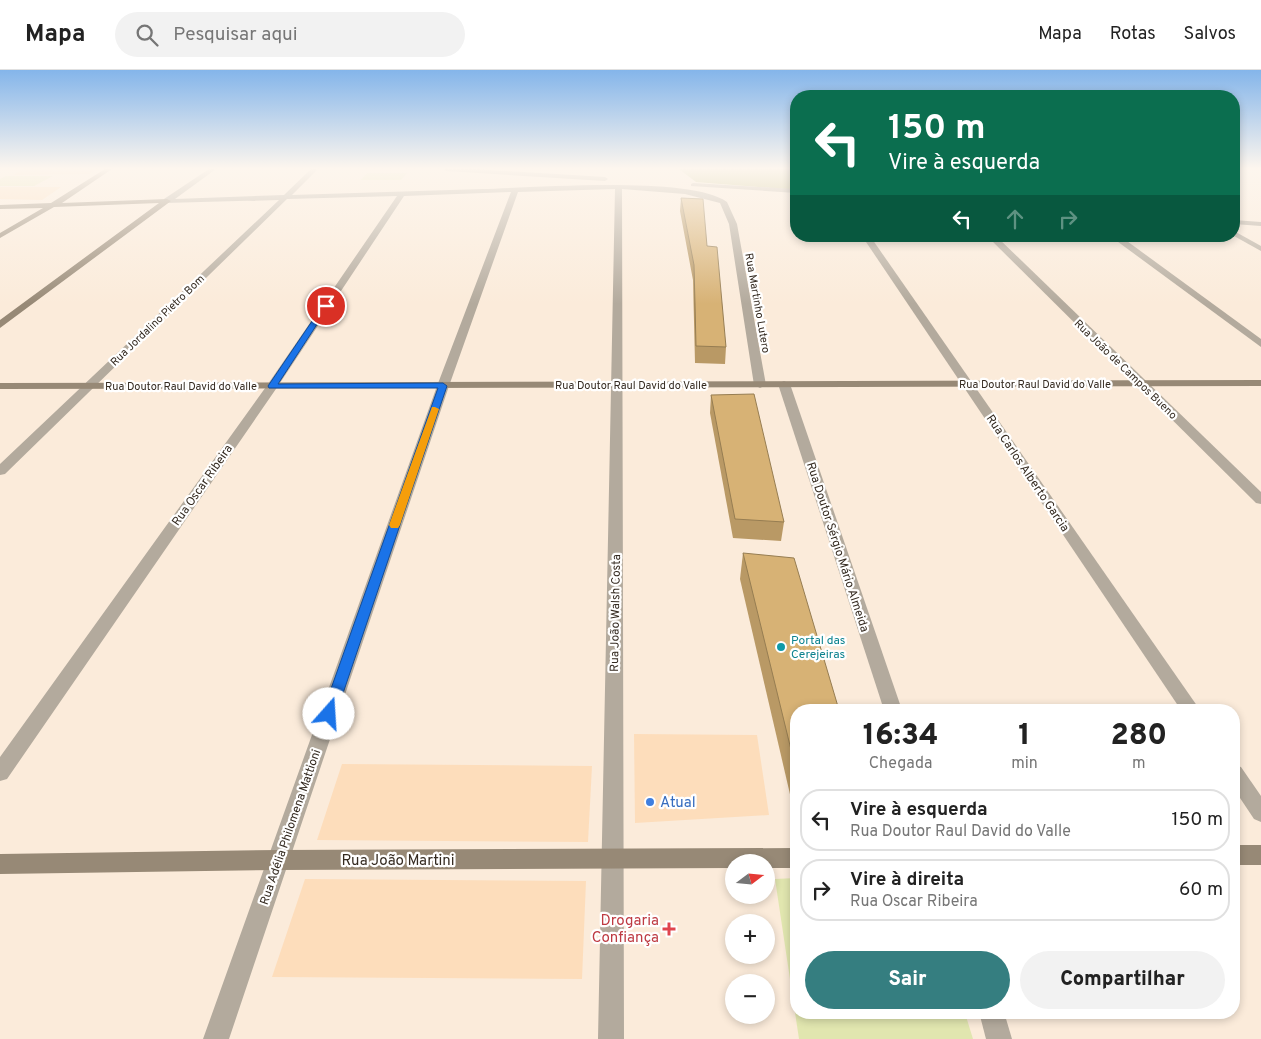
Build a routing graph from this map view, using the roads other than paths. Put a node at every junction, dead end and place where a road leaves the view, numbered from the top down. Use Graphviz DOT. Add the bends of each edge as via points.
graph roads {
  1 [pos="37,214"];
  2 [pos="150,214"];
  3 [pos="267,214"];
  4 [pos="388,214"];
  5 [pos="506,214"];
  6 [pos="619,214"];
  7 [pos="728,214"];
  8 [pos="1240,222"];
  9 [pos="1261,224"];
  10 [pos="0,236"];
  11 [pos="1240,237"];
  12 [pos="870,242"];
  13 [pos="997,242"];
  14 [pos="1122,242"];
  15 [pos="1261,249"];
  16 [pos="0,325"];
  17 [pos="1261,344"];
  18 [pos="1140,383"];
  19 [pos="1261,383"];
  20 [pos="760,384"];
  21 [pos="784,384"];
  22 [pos="967,384"];
  23 [pos="617,385"];
  24 [pos="0,386"];
  25 [pos="88,386"];
  26 [pos="272,386"];
  27 [pos="443,386"];
  28 [pos="0,471"];
  29 [pos="1261,500"];
  30 [pos="891,704"];
  31 [pos="1187,704"];
  32 [pos="0,773"];
  33 [pos="1240,782"];
  34 [pos="1261,812"];
  35 [pos="1240,855"];
  36 [pos="1261,855"];
  37 [pos="790,858"];
  38 [pos="613,859"];
  39 [pos="278,860"];
  40 [pos="0,864"];
  41 [pos="993,1019"];
  42 [pos="216,1039"];
  43 [pos="611,1039"];
  44 [pos="999,1039"];
  1 -- 10 [label="street"];
  2 -- 16 [label="street"];
  3 -- 25 [label="street, Rua Jordalino Pietro Bom"];
  4 -- 26 [label="street, Rua Oscar Ribeira"];
  5 -- 27 [label="street, Rua Adélia Philomena Mattioni"];
  6 -- 23 [label="street, Rua João Walsh Costa"];
  7 -- 20 [label="street, Rua Martinho Lutero" via="733,224"];
  8 -- 9 [label="street"];
  11 -- 15 [label="street"];
  12 -- 22 [label="street, Rua Carlos Alberto Garcia"];
  13 -- 18 [label="street, Rua João de Campos Bueno"];
  14 -- 17 [label="street"];
  18 -- 19 [label="street, Rua Doutor Raul David do Valle"];
  18 -- 22 [label="street, Rua Doutor Raul David do Valle"];
  18 -- 29 [label="street, Rua João de Campos Bueno"];
  20 -- 21 [label="street, Rua Doutor Raul David do Valle"];
  20 -- 23 [label="street, Rua Doutor Raul David do Valle"];
  21 -- 22 [label="street, Rua Doutor Raul David do Valle"];
  21 -- 30 [label="street, Rua Doutor Sérgio Mário Almeida"];
  22 -- 31 [label="street, Rua Carlos Alberto Garcia"];
  23 -- 27 [label="street, Rua Doutor Raul David do Valle"];
  23 -- 38 [label="street, Rua João Walsh Costa"];
  24 -- 25 [label="street, Rua Doutor Raul David do Valle"];
  25 -- 26 [label="street, Rua Doutor Raul David do Valle"];
  25 -- 28 [label="street, Rua Jordalino Pietro Bom"];
  26 -- 27 [label="street, Rua Doutor Raul David do Valle"];
  26 -- 32 [label="street, Rua Oscar Ribeira"];
  27 -- 39 [label="street, Rua Adélia Philomena Mattioni"];
  33 -- 34 [label="street"];
  35 -- 36 [label="street"];
  37 -- 38 [label="street, Rua João Martini"];
  38 -- 39 [label="street, Rua João Martini"];
  38 -- 43 [label="street, Rua João Walsh Costa"];
  39 -- 40 [label="street, Rua João Martini"];
  39 -- 42 [label="street, Rua Adélia Philomena Mattioni"];
  41 -- 44 [label="street"];
}
